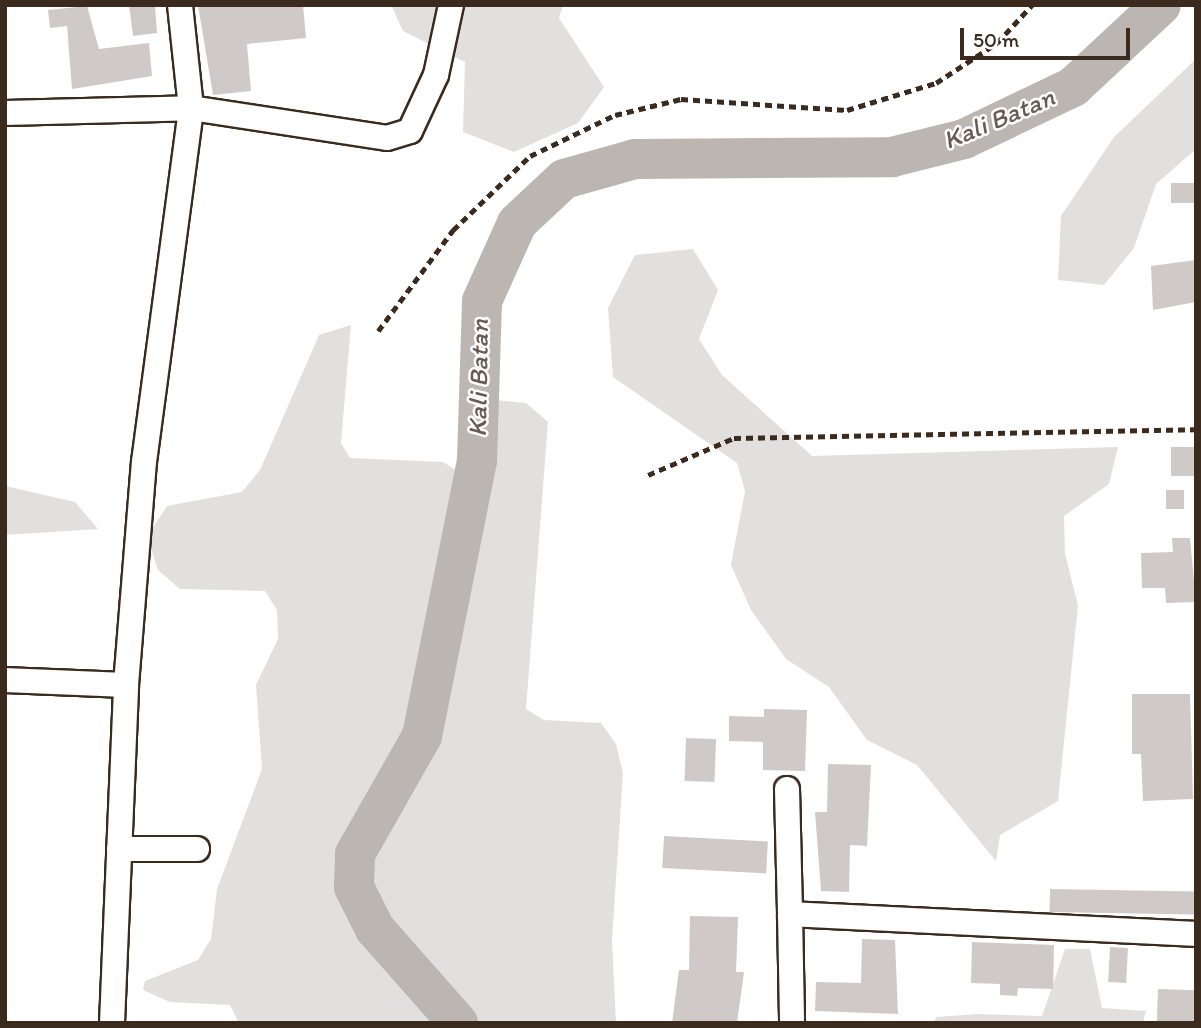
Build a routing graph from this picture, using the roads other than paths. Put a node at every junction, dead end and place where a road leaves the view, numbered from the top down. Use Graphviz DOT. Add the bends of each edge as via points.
graph roads {
  1 [pos="180,5"];
  2 [pos="451,5"];
  3 [pos="191,108"];
  4 [pos="5,113"];
  5 [pos="5,680"];
  6 [pos="126,685"];
  7 [pos="788,789"];
  8 [pos="119,849"];
  9 [pos="197,849"];
  10 [pos="790,914"];
  11 [pos="1196,934"];
  12 [pos="112,1023"];
  13 [pos="792,1023"];
  1 -- 3 [label="street"];
  2 -- 3 [label="street" via="436,75 410,131 387,138"];
  3 -- 4 [label="street"];
  3 -- 6 [label="street" via="144,462"];
  5 -- 6 [label="street"];
  6 -- 8 [label="street"];
  7 -- 10 [label="street"];
  8 -- 9 [label="street"];
  8 -- 12 [label="street"];
  10 -- 11 [label="street"];
  10 -- 13 [label="street"];
}
